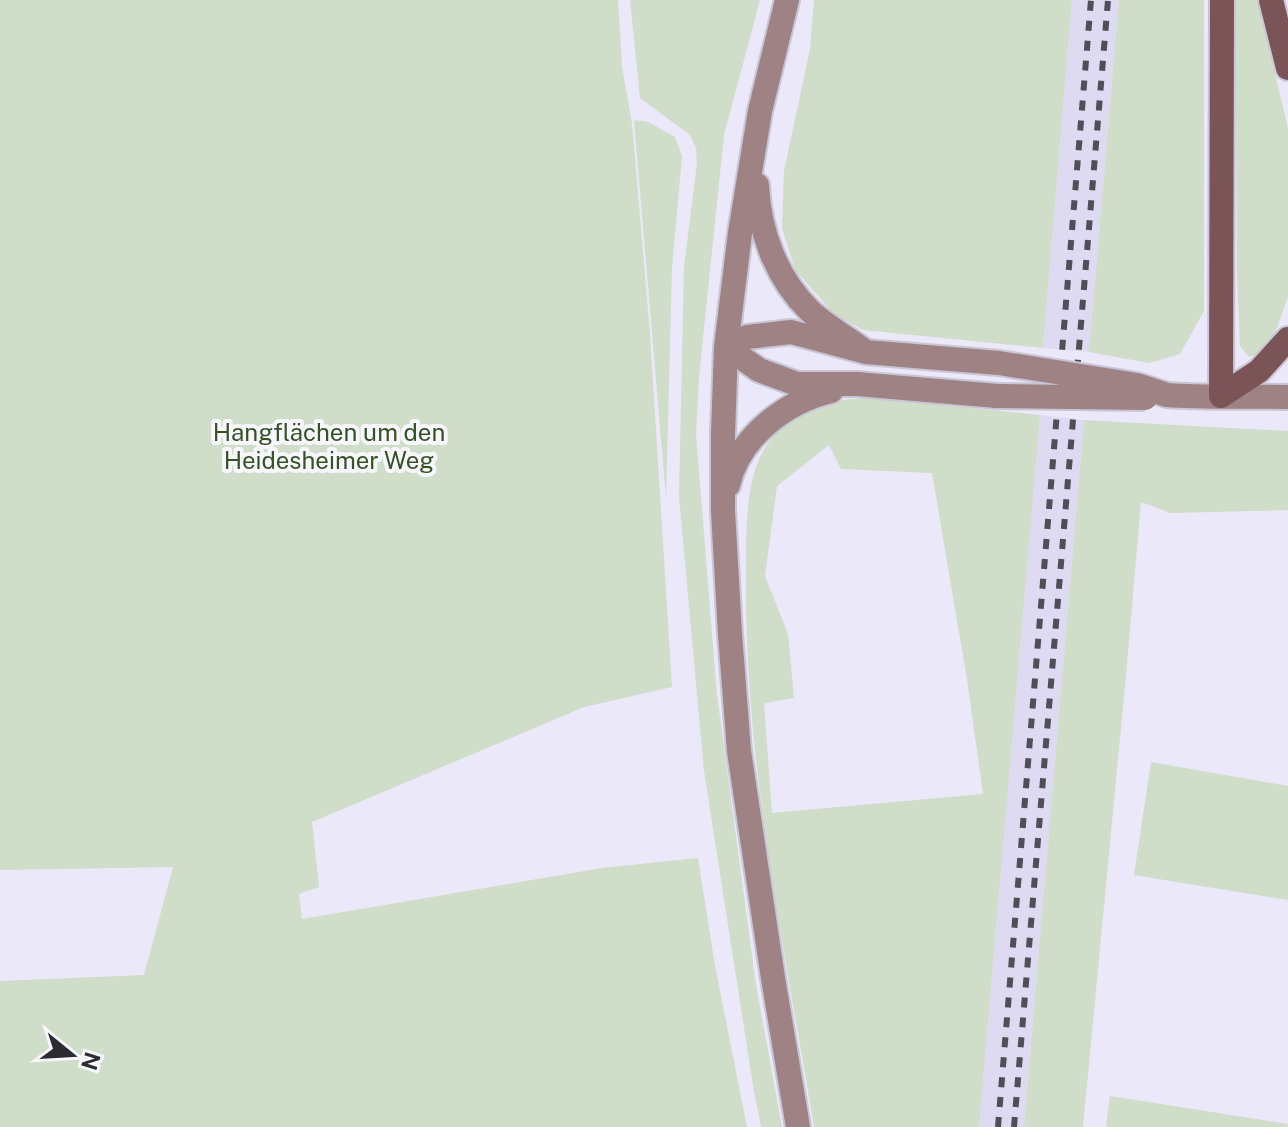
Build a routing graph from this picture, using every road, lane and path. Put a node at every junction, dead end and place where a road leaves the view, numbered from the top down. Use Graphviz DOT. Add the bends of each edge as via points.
graph roads {
  1 [pos="787,0"];
  2 [pos="1222,0"];
  3 [pos="1271,0"];
  4 [pos="1288,68"];
  5 [pos="760,111"];
  6 [pos="1288,339"];
  7 [pos="726,347"];
  8 [pos="866,352"];
  9 [pos="857,384"];
  10 [pos="1167,395"];
  11 [pos="1221,396"];
  12 [pos="1288,397"];
  13 [pos="723,511"];
  14 [pos="798,1127"];
  1 -- 5 [label="main road"];
  2 -- 11 [label="highway"];
  3 -- 4 [label="highway"];
  5 -- 7 [label="main road"];
  5 -- 8 [label="main road" via="758,208 768,246 785,281 810,311"];
  6 -- 11 [label="highway" via="1259,371"];
  7 -- 8 [label="main road" via="747,337 791,332"];
  7 -- 9 [label="main road" via="759,370 797,384"];
  7 -- 13 [label="main road"];
  8 -- 10 [label="main road, bridge" via="999,363 1137,385"];
  9 -- 10 [label="main road, bridge" via="997,396"];
  9 -- 13 [label="main road" via="814,395 778,413 747,444 730,476"];
  10 -- 11 [label="main road"];
  11 -- 12 [label="main road"];
  13 -- 14 [label="main road" via="739,751"];
}
